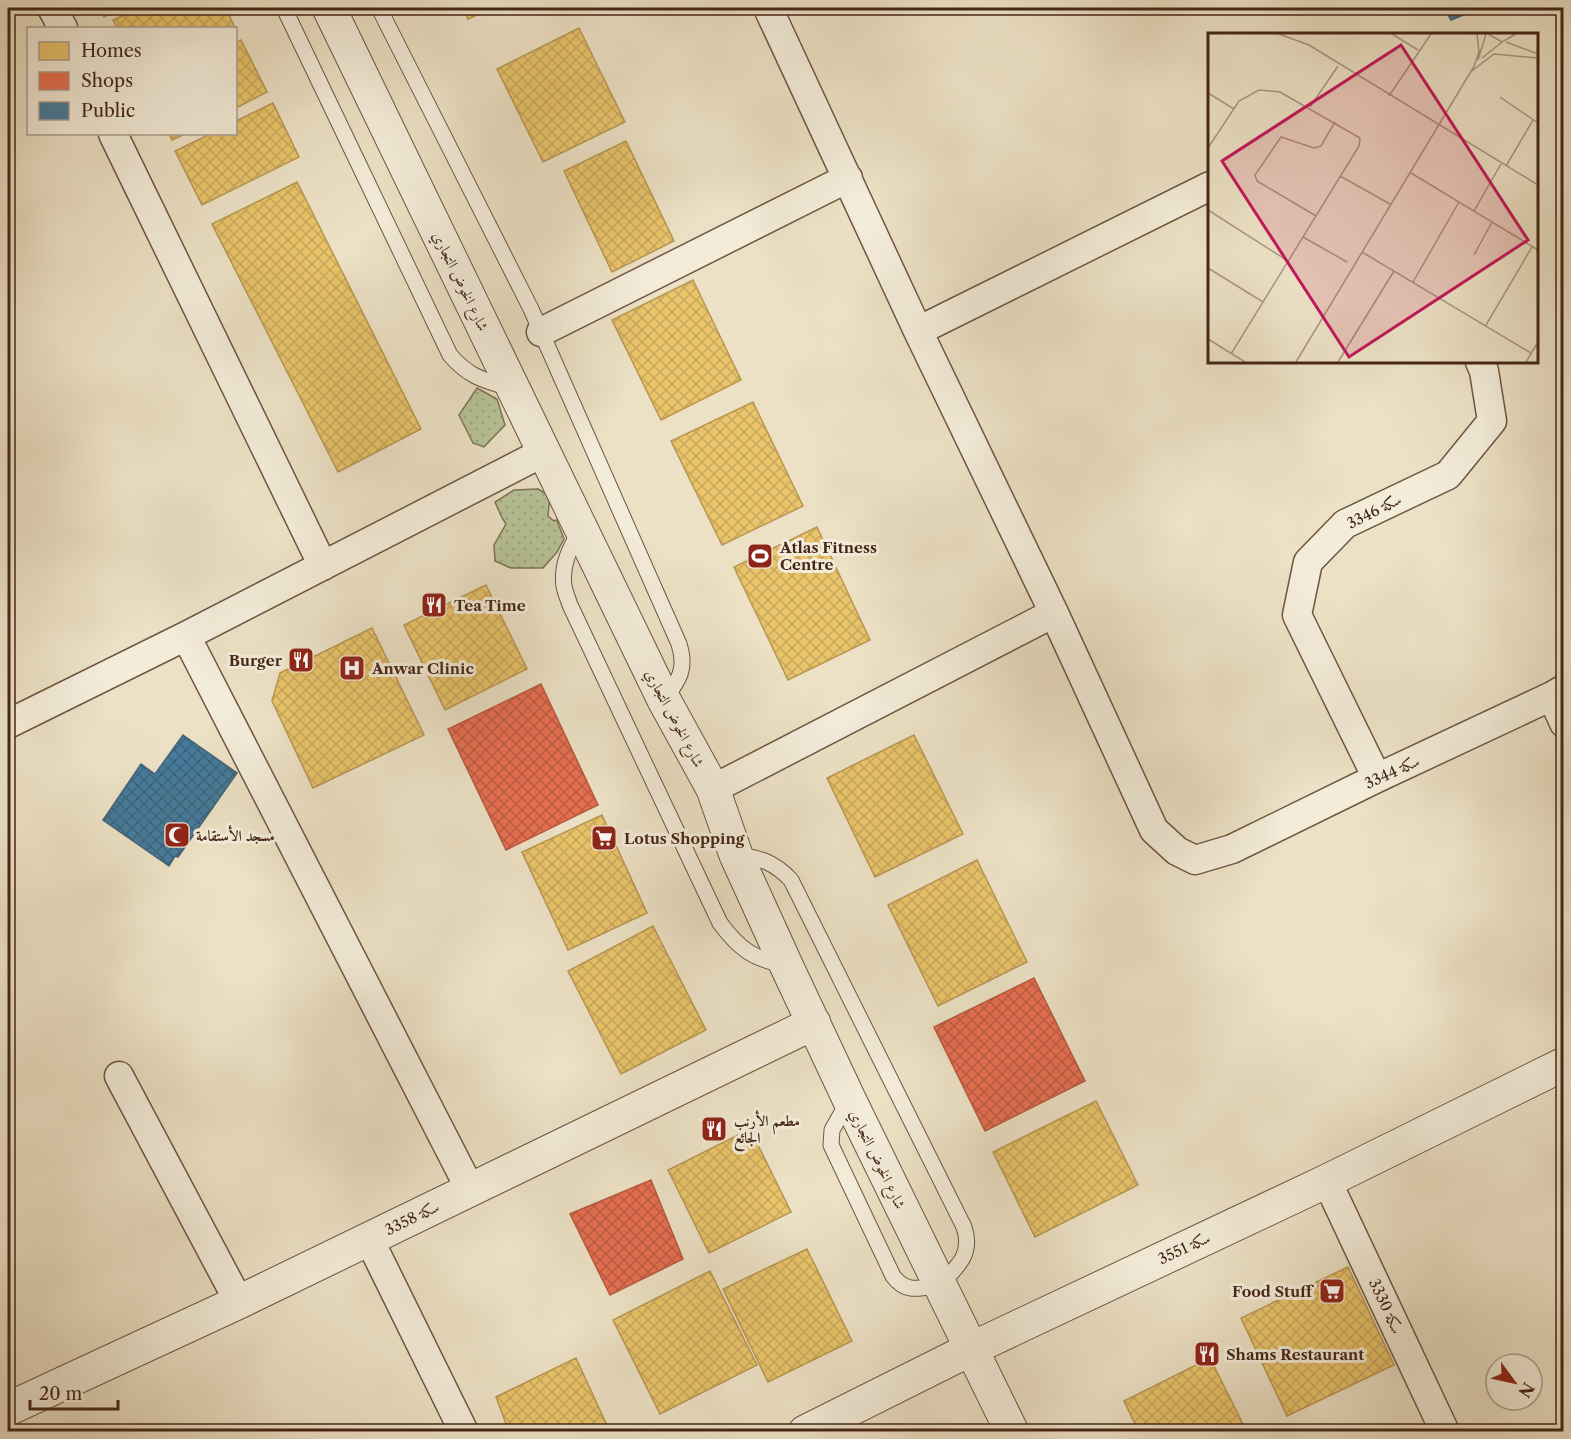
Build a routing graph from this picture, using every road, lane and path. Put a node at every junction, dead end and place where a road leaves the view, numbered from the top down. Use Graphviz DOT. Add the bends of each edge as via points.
graph roads {
  1 [pos="52,8"];
  2 [pos="284,8"];
  3 [pos="329,8"];
  4 [pos="380,8"];
  5 [pos="768,8"];
  6 [pos="62,27"];
  7 [pos="113,135"];
  8 [pos="848,178"];
  9 [pos="1208,186"];
  10 [pos="918,331"];
  11 [pos="541,332"];
  12 [pos="1480,363"];
  13 [pos="513,389"];
  14 [pos="544,453"];
  15 [pos="581,530"];
  16 [pos="323,566"];
  17 [pos="1054,613"];
  18 [pos="186,636"];
  19 [pos="1558,693"];
  20 [pos="664,700"];
  21 [pos="1563,723"];
  22 [pos="8,724"];
  23 [pos="1377,778"];
  24 [pos="713,789"];
  25 [pos="736,855"];
  26 [pos="787,967"];
  27 [pos="814,1023"];
  28 [pos="1563,1064"];
  29 [pos="119,1076"];
  30 [pos="1327,1181"];
  31 [pos="470,1189"];
  32 [pos="369,1239"];
  33 [pos="940,1285"];
  34 [pos="239,1302"];
  35 [pos="972,1349"];
  36 [pos="8,1409"];
  37 [pos="1014,1430"];
  38 [pos="464,1431"];
  39 [pos="805,1431"];
  40 [pos="1445,1431"];
  1 -- 6 [label="street"];
  2 -- 13 [label="lane" via="450,355 475,377"];
  3 -- 13 [label="street, شارع الخوض التجاري"];
  4 -- 11 [label="lane"];
  5 -- 8 [label="street"];
  7 -- 16 [label="street"];
  8 -- 10 [label="street"];
  8 -- 11 [label="street"];
  9 -- 10 [label="street"];
  10 -- 17 [label="street"];
  11 -- 20 [label="lane" via="679,644 680,678"];
  12 -- 23 [label="street, سكة 3346" via="1491,421 1448,475 1345,524 1308,562 1297,615"];
  13 -- 14 [label="street, شارع الخوض التجاري"];
  14 -- 15 [label="street, شارع الخوض التجاري"];
  14 -- 16 [label="street"];
  15 -- 20 [label="street, شارع الخوض التجاري"];
  15 -- 26 [label="lane" via="564,566 564,586 570,605 715,913 733,940 748,953"];
  16 -- 18 [label="street"];
  17 -- 23 [label="street, سكة 3344" via="1154,830 1177,851 1196,860 1232,849"];
  17 -- 24 [label="street"];
  18 -- 22 [label="street"];
  18 -- 31 [label="street"];
  19 -- 21 [label="street, سكة 3344"];
  19 -- 23 [label="street, سكة 3344"];
  20 -- 24 [label="street, شارع الخوض التجاري"];
  24 -- 25 [label="street, شارع الخوض التجاري"];
  25 -- 26 [label="street, شارع الخوض التجاري"];
  25 -- 33 [label="lane" via="768,862 791,880 964,1227 968,1248"];
  26 -- 27 [label="street, شارع الخوض التجاري"];
  27 -- 31 [label="street, سكة 3358"];
  27 -- 33 [label="street, شارع الخوض التجاري"];
  28 -- 30 [label="street, سكة 3551"];
  29 -- 34 [label="street"];
  30 -- 35 [label="street, سكة 3551"];
  30 -- 40 [label="street, سكة 3330"];
  31 -- 32 [label="street, سكة 3358"];
  32 -- 34 [label="street, سكة 3358"];
  32 -- 38 [label="street"];
  33 -- 35 [label="street, شارع الخوض التجاري"];
  34 -- 36 [label="street, سكة 3358"];
  35 -- 37 [label="street, شارع الخوض التجاري"];
  35 -- 39 [label="street, سكة 3551"];
}
